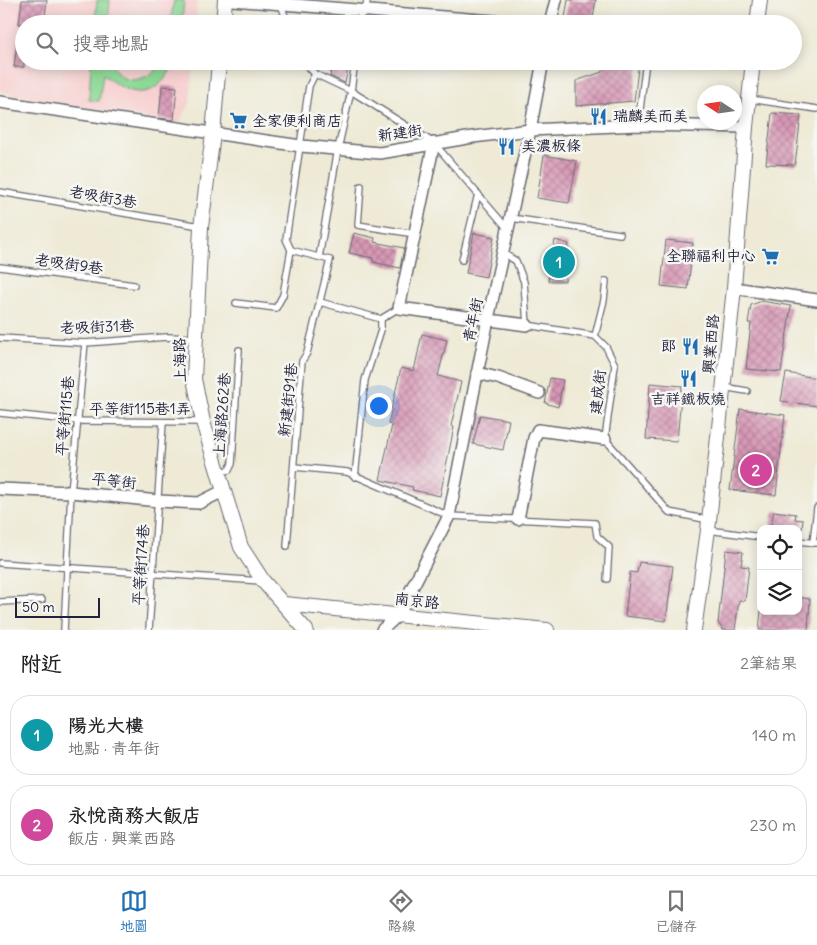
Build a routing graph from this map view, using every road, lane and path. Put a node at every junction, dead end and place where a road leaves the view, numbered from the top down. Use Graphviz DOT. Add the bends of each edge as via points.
graph roads {
  1 [pos="225,0"];
  2 [pos="232,0"];
  3 [pos="556,0"];
  4 [pos="760,0"];
  5 [pos="280,2"];
  6 [pos="365,7"];
  7 [pos="224,15"];
  8 [pos="285,15"];
  9 [pos="443,15"];
  10 [pos="552,15"];
  11 [pos="758,15"];
  12 [pos="218,70"];
  13 [pos="311,70"];
  14 [pos="354,70"];
  15 [pos="541,70"];
  16 [pos="645,70"];
  17 [pos="752,70"];
  18 [pos="315,74"];
  19 [pos="351,91"];
  20 [pos="749,99"];
  21 [pos="0,102"];
  22 [pos="817,109"];
  23 [pos="638,125"];
  24 [pos="746,127"];
  25 [pos="530,130"];
  26 [pos="213,134"];
  27 [pos="434,144"];
  28 [pos="301,146"];
  29 [pos="338,150"];
  30 [pos="361,186"];
  31 [pos="0,192"];
  32 [pos="478,194"];
  33 [pos="510,223"];
  34 [pos="201,227"];
  35 [pos="415,234"];
  36 [pos="620,234"];
  37 [pos="291,250"];
  38 [pos="503,253"];
  39 [pos="319,257"];
  40 [pos="462,260"];
  41 [pos="0,267"];
  42 [pos="606,281"];
  43 [pos="134,285"];
  44 [pos="734,288"];
  45 [pos="817,300"];
  46 [pos="320,302"];
  47 [pos="236,303"];
  48 [pos="399,308"];
  49 [pos="381,319"];
  50 [pos="488,319"];
  51 [pos="527,325"];
  52 [pos="595,336"];
  53 [pos="0,338"];
  54 [pos="195,338"];
  55 [pos="85,343"];
  56 [pos="239,350"];
  57 [pos="477,373"];
  58 [pos="723,387"];
  59 [pos="747,390"];
  60 [pos="539,393"];
  61 [pos="0,413"];
  62 [pos="78,421"];
  63 [pos="163,422"];
  64 [pos="203,422"];
  65 [pos="605,439"];
  66 [pos="294,467"];
  67 [pos="218,472"];
  68 [pos="355,477"];
  69 [pos="0,489"];
  70 [pos="71,492"];
  71 [pos="223,492"];
  72 [pos="158,501"];
  73 [pos="817,508"];
  74 [pos="449,516"];
  75 [pos="518,520"];
  76 [pos="708,525"];
  77 [pos="757,536"];
  78 [pos="802,541"];
  79 [pos="815,543"];
  80 [pos="287,546"];
  81 [pos="0,563"];
  82 [pos="67,568"];
  83 [pos="153,574"];
  84 [pos="607,579"];
  85 [pos="263,581"];
  86 [pos="42,600"];
  87 [pos="0,602"];
  88 [pos="284,604"];
  89 [pos="398,615"];
  90 [pos="64,630"];
  91 [pos="149,630"];
  92 [pos="306,630"];
  93 [pos="382,630"];
  94 [pos="547,630"];
  95 [pos="694,630"];
  1 -- 7 [label="street"];
  2 -- 5 [label="street"];
  3 -- 10 [label="street"];
  4 -- 11 [label="street"];
  5 -- 6 [label="street"];
  5 -- 8 [label="lane"];
  6 -- 9 [label="street"];
  12 -- 26 [label="street, 上海路"];
  13 -- 18 [label="lane"];
  14 -- 19 [label="lane"];
  15 -- 25 [label="street, 青年街"];
  16 -- 23 [label="lane"];
  17 -- 20 [label="street, 興業西路"];
  18 -- 19 [label="lane"];
  18 -- 28 [label="lane" via="309,86"];
  19 -- 27 [label="lane"];
  19 -- 29 [label="lane"];
  20 -- 22 [label="lane"];
  20 -- 24 [label="street, 興業西路"];
  21 -- 26 [label="street, 新建街"];
  23 -- 24 [label="street, 新建街"];
  23 -- 25 [label="street, 新建街"];
  24 -- 44 [label="street, 興業西路"];
  25 -- 27 [label="street, 新建街"];
  25 -- 33 [label="street, 青年街"];
  26 -- 28 [label="street, 新建街"];
  26 -- 34 [label="street, 上海路"];
  27 -- 29 [label="street, 新建街" via="380,153"];
  27 -- 32 [label="lane"];
  27 -- 35 [label="street"];
  28 -- 29 [label="street, 新建街"];
  28 -- 37 [label="lane" via="286,239"];
  29 -- 39 [label="lane"];
  30 -- 35 [label="lane" via="358,225"];
  31 -- 34 [label="lane, 老吸街3巷"];
  32 -- 33 [label="lane"];
  32 -- 40 [label="lane"];
  33 -- 36 [label="lane"];
  33 -- 38 [label="street, 青年街"];
  34 -- 54 [label="street, 上海路"];
  35 -- 48 [label="street"];
  37 -- 39 [label="lane"];
  37 -- 47 [label="lane" via="283,296 276,308"];
  38 -- 50 [label="street, 青年街"];
  38 -- 51 [label="lane" via="516,261 524,282"];
  39 -- 46 [label="lane, 新建街91巷" via="330,260"];
  41 -- 43 [label="lane, 老吸街9巷"];
  42 -- 52 [label="lane"];
  44 -- 45 [label="street"];
  44 -- 58 [label="street, 興業西路"];
  46 -- 49 [label="lane"];
  46 -- 66 [label="lane, 新建街91巷" via="308,352 302,361"];
  48 -- 49 [label="lane"];
  48 -- 50 [label="street"];
  49 -- 68 [label="lane" via="381,330 364,380"];
  50 -- 51 [label="street"];
  50 -- 57 [label="street, 青年街"];
  51 -- 52 [label="lane"];
  52 -- 65 [label="lane, 建成街" via="606,347 615,365"];
  53 -- 55 [label="lane, 老吸街31巷"];
  54 -- 55 [label="lane, 老吸街31巷"];
  54 -- 64 [label="street, 上海路" via="194,379"];
  55 -- 62 [label="lane, 平等街115巷"];
  56 -- 67 [label="lane, 上海路262巷" via="232,464 229,470"];
  57 -- 60 [label="street"];
  57 -- 74 [label="street, 青年街"];
  58 -- 59 [label="lane"];
  58 -- 76 [label="street, 興業西路"];
  61 -- 62 [label="lane, 平等街115巷1弄"];
  62 -- 63 [label="lane, 平等街115巷1弄"];
  62 -- 70 [label="lane, 平等街115巷"];
  63 -- 64 [label="lane, 平等街115巷1弄"];
  63 -- 72 [label="lane, 平等街174巷"];
  64 -- 67 [label="street, 上海路"];
  65 -- 75 [label="street" via="538,430"];
  65 -- 76 [label="lane" via="669,512"];
  66 -- 68 [label="lane" via="347,472"];
  66 -- 80 [label="lane, 新建街91巷"];
  67 -- 71 [label="street, 上海路"];
  68 -- 74 [label="lane"];
  69 -- 70 [label="street, 平等街"];
  70 -- 72 [label="street, 平等街"];
  70 -- 82 [label="lane, 平等街115巷"];
  71 -- 72 [label="street, 平等街" via="199,503"];
  71 -- 85 [label="street, 上海路" via="241,547"];
  72 -- 83 [label="lane, 平等街174巷"];
  73 -- 79 [label="lane"];
  74 -- 75 [label="lane"];
  74 -- 89 [label="street, 青年街"];
  75 -- 84 [label="lane" via="595,524 597,536 609,547"];
  76 -- 77 [label="lane"];
  76 -- 95 [label="street, 興業西路"];
  78 -- 79 [label="lane"];
  81 -- 82 [label="lane"];
  82 -- 83 [label="lane"];
  82 -- 90 [label="lane, 平等街115巷"];
  83 -- 85 [label="lane"];
  83 -- 91 [label="lane, 平等街174巷"];
  85 -- 88 [label="street, 上海路"];
  86 -- 87 [label="lane"];
  88 -- 89 [label="street, 南京路"];
  88 -- 92 [label="street, 上海路"];
  89 -- 93 [label="street, 青年街"];
  89 -- 94 [label="street, 南京路"];
}
